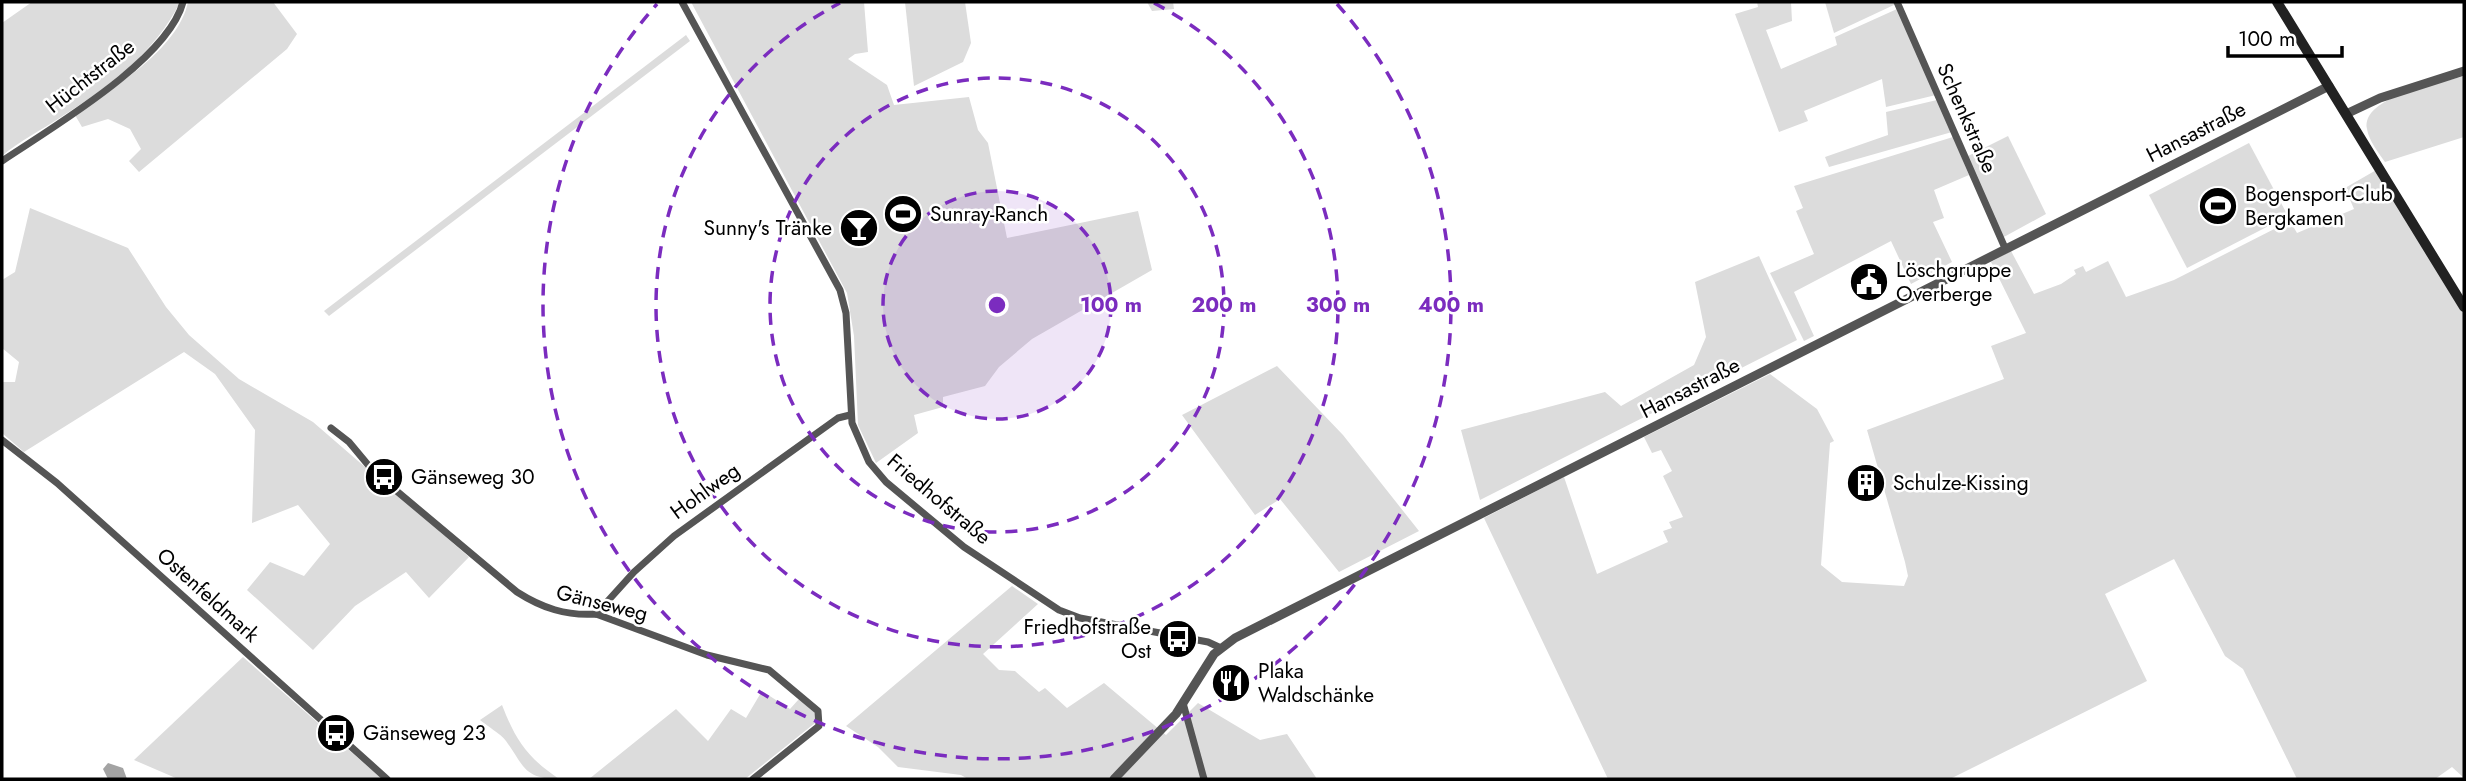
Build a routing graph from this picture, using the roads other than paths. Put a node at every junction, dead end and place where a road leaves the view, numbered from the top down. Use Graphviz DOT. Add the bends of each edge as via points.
graph roads {
  1 [pos="183,2"];
  2 [pos="682,2"];
  3 [pos="1897,2"];
  4 [pos="2277,2"];
  5 [pos="2464,71"];
  6 [pos="2329,86"];
  7 [pos="2346,114"];
  8 [pos="2,161"];
  9 [pos="2004,248"];
  10 [pos="2464,307"];
  11 [pos="850,415"];
  12 [pos="331,428"];
  13 [pos="2,440"];
  14 [pos="596,614"];
  15 [pos="1221,648"];
  16 [pos="1183,703"];
  17 [pos="387,779"];
  18 [pos="753,779"];
  19 [pos="1114,779"];
  20 [pos="1204,779"];
  1 -- 8 [label="street, Hüchtstraße" via="175,23 130,69"];
  2 -- 11 [label="street, Friedhofstraße" via="840,290 846,313"];
  3 -- 9 [label="street, Schenkstraße"];
  4 -- 6 [label="main road"];
  5 -- 7 [label="street" via="2380,97"];
  6 -- 7 [label="main road"];
  6 -- 9 [label="street, Hansastraße"];
  7 -- 10 [label="main road"];
  9 -- 15 [label="street, Hansastraße"];
  11 -- 14 [label="street, Hohlweg" via="838,418 674,536"];
  11 -- 15 [label="street, Friedhofstraße" via="863,452 886,482 964,547 1048,604 1080,618"];
  12 -- 14 [label="street, Gänseweg" via="374,472 517,592 557,611"];
  13 -- 17 [label="street, Ostenfeldmark" via="57,483"];
  14 -- 18 [label="street, Gänseweg" via="707,655 769,670 818,711 819,726"];
  15 -- 16 [label="street, Hansastraße" via="1206,663"];
  16 -- 19 [label="street, Hansastraße"];
  16 -- 20 [label="street"];
}
